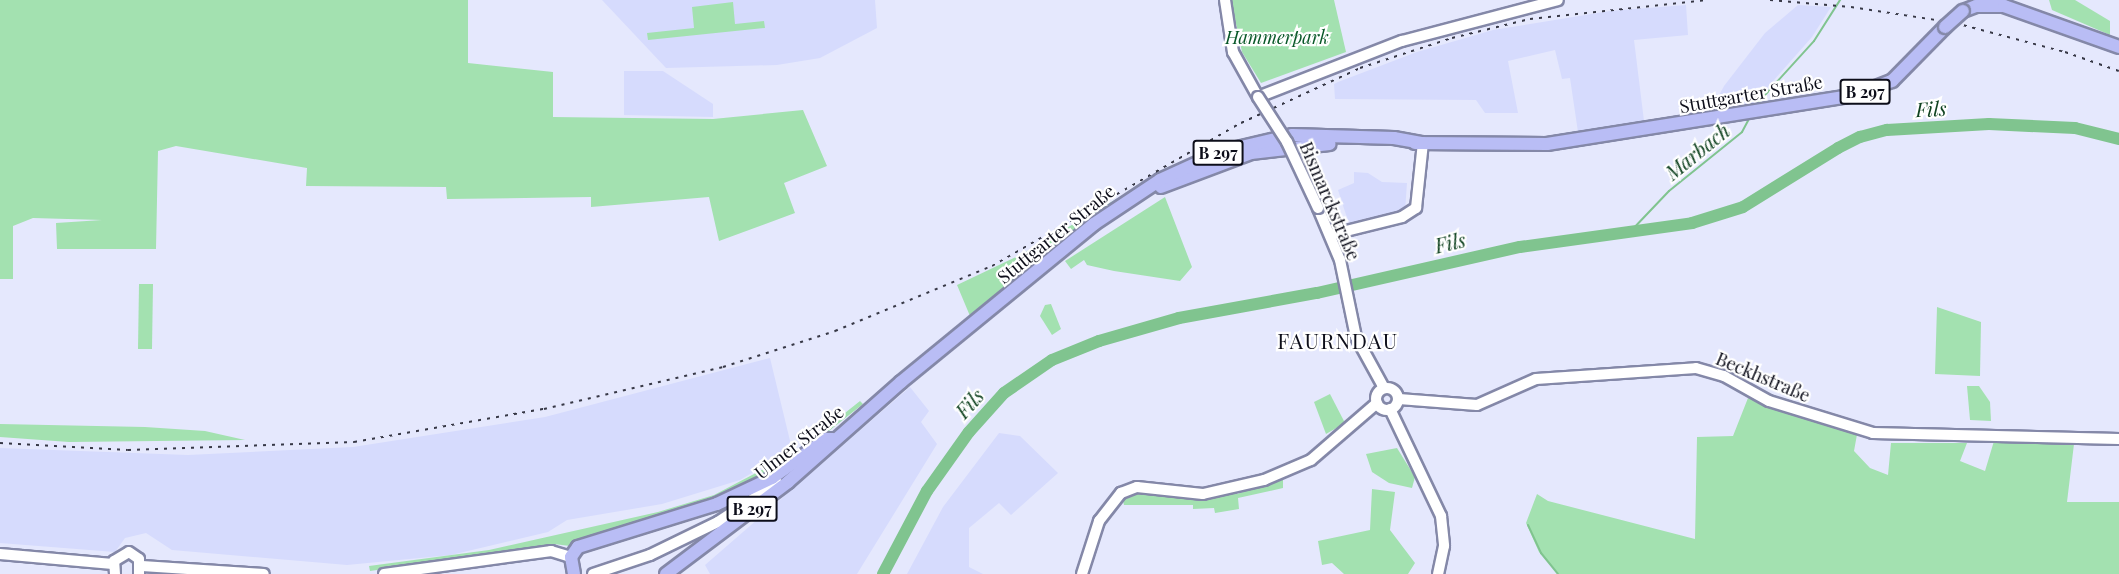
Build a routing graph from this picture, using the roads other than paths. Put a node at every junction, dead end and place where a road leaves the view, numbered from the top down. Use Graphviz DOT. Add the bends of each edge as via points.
graph roads {
  1 [pos="1225,0"];
  2 [pos="1558,0"];
  3 [pos="2119,47"];
  4 [pos="1258,97"];
  5 [pos="1423,142"];
  6 [pos="1330,235"];
  7 [pos="1003,300"];
  8 [pos="1383,388"];
  9 [pos="1399,399"];
  10 [pos="1377,403"];
  11 [pos="1390,409"];
  12 [pos="833,439"];
  13 [pos="2119,439"];
  14 [pos="0,554"];
  15 [pos="572,565"];
  16 [pos="114,569"];
  17 [pos="140,570"];
  18 [pos="264,574"];
  19 [pos="384,574"];
  20 [pos="593,574"];
  21 [pos="666,574"];
  22 [pos="1082,574"];
  23 [pos="1438,574"];
  1 -- 4 [label="street, Bismarckstraße" via="1233,52"];
  2 -- 4 [label="street" via="1440,28"];
  3 -- 5 [label="main road, Stuttgarter Straße / B 297, bridge" via="2004,6 1976,6 1963,11 1901,74 1881,87 1749,113 1547,144"];
  4 -- 6 [label="street, Bismarckstraße, bridge"];
  5 -- 6 [label="street" via="1416,208 1402,217"];
  5 -- 7 [label="main road, Stuttgarter Straße / B 297" via="1292,135 1189,165 1132,197"];
  6 -- 8 [label="street, Bismarckstraße" via="1356,337"];
  7 -- 12 [label="main road, Ulmer Straße / B 297"];
  8 -- 9 [label="street" via="1394,389"];
  8 -- 10 [label="street"];
  9 -- 11 [label="street"];
  9 -- 13 [label="street, Beckhstraße" via="1477,405 1536,380 1696,368 1724,376 1769,401 1873,433"];
  10 -- 11 [label="street"];
  10 -- 22 [label="street" via="1306,463 1264,480 1203,494 1131,488 1113,499 1099,521"];
  11 -- 23 [label="street" via="1441,516 1444,546"];
  12 -- 15 [label="main road, B 297" via="826,439 758,486 675,520 585,544"];
  12 -- 20 [label="street, Ulmer Straße" via="778,483 718,522 650,555"];
  12 -- 21 [label="main road, B 297" via="830,447 788,482"];
  14 -- 16 [label="street"];
  15 -- 19 [label="street" via="550,551"];
  16 -- 17 [label="street" via="120,554 129,552 136,556"];
  17 -- 18 [label="street"];
}
